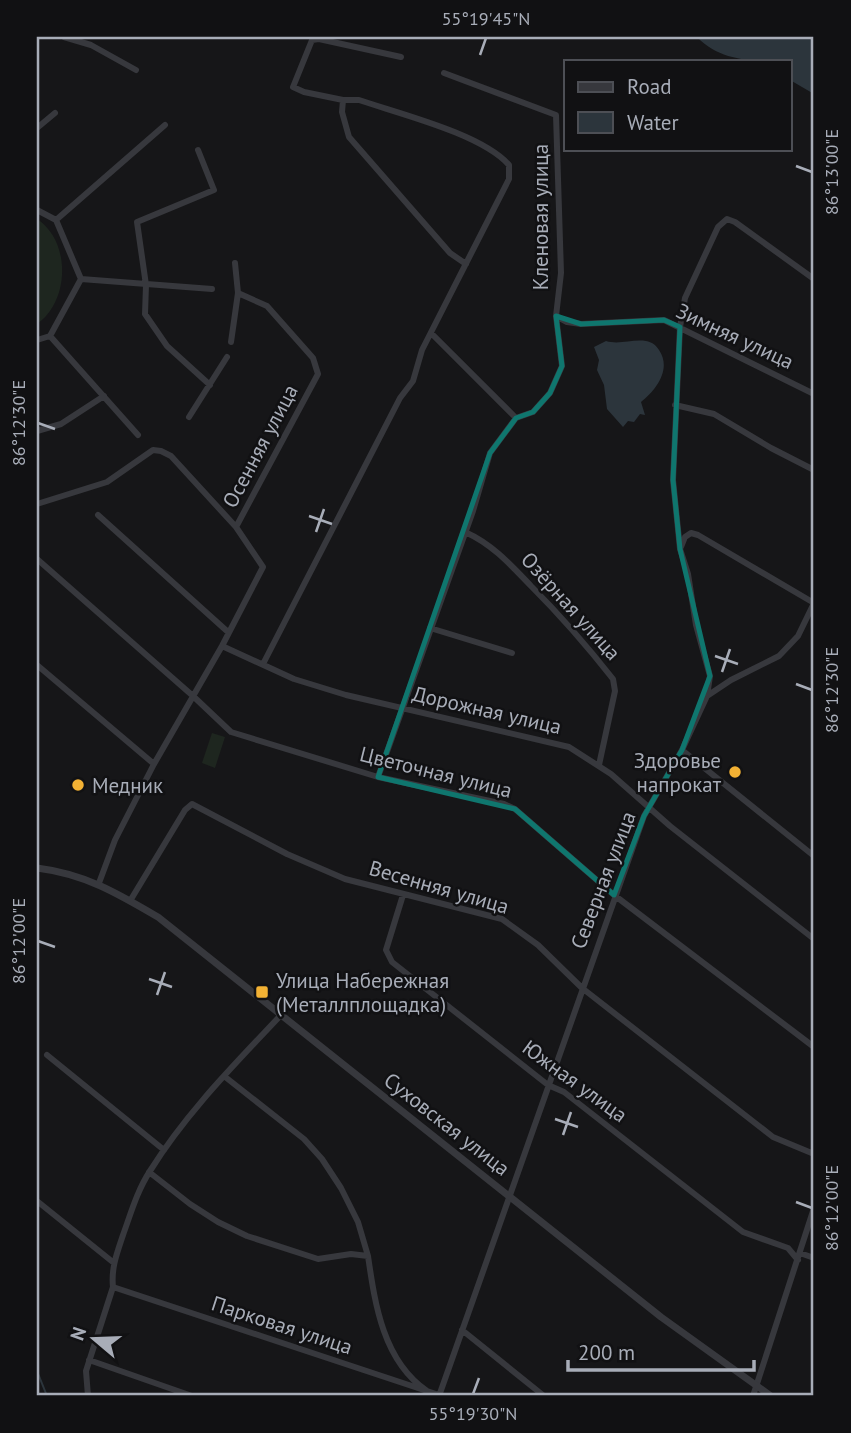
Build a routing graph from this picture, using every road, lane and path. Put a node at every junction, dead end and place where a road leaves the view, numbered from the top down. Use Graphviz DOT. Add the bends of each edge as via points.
graph roads {
  1 [pos="64,37"];
  2 [pos="401,57"];
  3 [pos="136,70"];
  4 [pos="444,73"];
  5 [pos="344,100"];
  6 [pos="55,113"];
  7 [pos="165,125"];
  8 [pos="37,128"];
  9 [pos="198,150"];
  10 [pos="37,210"];
  11 [pos="57,220"];
  12 [pos="235,263"];
  13 [pos="466,264"];
  14 [pos="80,279"];
  15 [pos="814,279"];
  16 [pos="146,285"];
  17 [pos="212,289"];
  18 [pos="238,293"];
  19 [pos="556,316"];
  20 [pos="680,327"];
  21 [pos="431,332"];
  22 [pos="50,336"];
  23 [pos="37,340"];
  24 [pos="231,342"];
  25 [pos="227,356"];
  26 [pos="210,385"];
  27 [pos="814,394"];
  28 [pos="104,396"];
  29 [pos="676,405"];
  30 [pos="189,417"];
  31 [pos="516,418"];
  32 [pos="37,431"];
  33 [pos="138,435"];
  34 [pos="814,470"];
  35 [pos="37,504"];
  36 [pos="97,515"];
  37 [pos="236,527"];
  38 [pos="465,531"];
  39 [pos="680,549"];
  40 [pos="37,559"];
  41 [pos="814,603"];
  42 [pos="430,628"];
  43 [pos="228,632"];
  44 [pos="222,646"];
  45 [pos="512,653"];
  46 [pos="263,664"];
  47 [pos="37,665"];
  48 [pos="193,696"];
  49 [pos="707,696"];
  50 [pos="404,709"];
  51 [pos="682,750"];
  52 [pos="154,764"];
  53 [pos="599,765"];
  54 [pos="378,777"];
  55 [pos="649,808"];
  56 [pos="814,856"];
  57 [pos="37,869"];
  58 [pos="99,883"];
  59 [pos="403,895"];
  60 [pos="614,895"];
  61 [pos="130,901"];
  62 [pos="814,939"];
  63 [pos="582,988"];
  64 [pos="281,1015"];
  65 [pos="814,1048"];
  66 [pos="47,1055"];
  67 [pos="224,1076"];
  68 [pos="548,1085"];
  69 [pos="164,1150"];
  70 [pos="814,1154"];
  71 [pos="149,1172"];
  72 [pos="508,1195"];
  73 [pos="37,1201"];
  74 [pos="814,1208"];
  75 [pos="368,1256"];
  76 [pos="799,1257"];
  77 [pos="814,1258"];
  78 [pos="114,1264"];
  79 [pos="113,1287"];
  80 [pos="462,1330"];
  81 [pos="89,1360"];
  82 [pos="756,1385"];
  83 [pos="427,1391"];
  84 [pos="88,1396"];
  85 [pos="192,1396"];
  86 [pos="439,1396"];
  87 [pos="544,1396"];
  88 [pos="753,1396"];
  89 [pos="771,1396"];
  1 -- 3 [label="street" via="91,45"];
  2 -- 5 [label="street" via="312,40 293,87"];
  4 -- 19 [label="street, Кленовая улица" via="556,115 561,273"];
  5 -- 13 [label="street" via="342,112 349,137 450,253"];
  5 -- 13 [label="street, Кленовая улица" via="359,100 475,140 499,153 509,165 509,179"];
  6 -- 8 [label="street"];
  7 -- 11 [label="street"];
  9 -- 16 [label="street" via="214,190 137,222"];
  10 -- 11 [label="street"];
  11 -- 14 [label="street"];
  12 -- 18 [label="street"];
  13 -- 21 [label="street, Кленовая улица"];
  14 -- 16 [label="street"];
  14 -- 22 [label="street"];
  15 -- 20 [label="street, Северная улица" via="727,219 700,263 685,298"];
  16 -- 17 [label="street"];
  16 -- 26 [label="street" via="145,314 167,346"];
  18 -- 24 [label="street"];
  18 -- 37 [label="street, Осенняя улица" via="267,306 313,358 318,374"];
  19 -- 20 [label="street, Зимняя улица" via="567,323 664,320"];
  19 -- 31 [label="street, Кленовая улица" via="562,366 550,393 533,412"];
  20 -- 27 [label="street, Зимняя улица"];
  20 -- 29 [label="street, Северная улица"];
  21 -- 31 [label="street"];
  21 -- 46 [label="street, Кленовая улица" via="413,381 400,398"];
  22 -- 23 [label="street"];
  22 -- 28 [label="street"];
  25 -- 26 [label="street"];
  26 -- 30 [label="street"];
  28 -- 32 [label="street" via="61,424"];
  28 -- 33 [label="street"];
  29 -- 34 [label="street" via="714,415"];
  29 -- 39 [label="street, Северная улица" via="673,480"];
  31 -- 38 [label="street, Кленовая улица" via="491,453"];
  35 -- 37 [label="street" via="107,482 153,450 162,451"];
  36 -- 43 [label="street"];
  37 -- 43 [label="street" via="263,567"];
  38 -- 42 [label="street, Кленовая улица"];
  38 -- 53 [label="street, Озёрная улица" via="496,550 613,679 615,691"];
  39 -- 41 [label="street" via="685,537 698,535"];
  39 -- 49 [label="street, Северная улица" via="710,676"];
  40 -- 48 [label="street, Цветочная улица"];
  41 -- 49 [label="street" via="797,636 779,656"];
  42 -- 45 [label="street"];
  42 -- 50 [label="street, Кленовая улица"];
  43 -- 44 [label="street"];
  44 -- 46 [label="street, Дорожная улица"];
  44 -- 48 [label="street"];
  46 -- 50 [label="street, Дорожная улица" via="307,683"];
  47 -- 52 [label="street"];
  48 -- 52 [label="street"];
  48 -- 54 [label="street, Цветочная улица" via="230,732"];
  49 -- 51 [label="street, Северная улица"];
  50 -- 53 [label="street, Дорожная улица" via="569,747"];
  50 -- 54 [label="street, Кленовая улица"];
  51 -- 55 [label="street, Северная улица"];
  51 -- 56 [label="street"];
  52 -- 58 [label="street" via="115,840"];
  53 -- 55 [label="street, Дорожная улица"];
  54 -- 60 [label="street, Цветочная улица" via="516,809"];
  55 -- 60 [label="street, Северная улица"];
  55 -- 62 [label="street, Дорожная улица"];
  57 -- 58 [label="street, Суховская улица"];
  58 -- 61 [label="street, Суховская улица"];
  59 -- 61 [label="street, Весенняя улица" via="345,879 287,854 192,804"];
  59 -- 63 [label="street, Весенняя улица" via="502,919 538,945"];
  59 -- 68 [label="street, Южная улица" via="386,950 392,962"];
  60 -- 63 [label="street, Северная улица"];
  60 -- 65 [label="street, Цветочная улица"];
  61 -- 64 [label="street, Суховская улица" via="158,917"];
  63 -- 68 [label="street, Северная улица"];
  63 -- 70 [label="street, Весенняя улица" via="773,1137"];
  64 -- 67 [label="street"];
  64 -- 72 [label="street, Суховская улица"];
  66 -- 69 [label="street"];
  67 -- 69 [label="street"];
  67 -- 75 [label="street" via="304,1139 322,1159 358,1222"];
  68 -- 72 [label="street, Северная улица"];
  68 -- 76 [label="street, Южная улица" via="564,1092 743,1231 788,1248"];
  69 -- 71 [label="street"];
  71 -- 75 [label="street" via="199,1210 247,1236 318,1259"];
  71 -- 78 [label="street"];
  72 -- 80 [label="street, Северная улица"];
  72 -- 82 [label="street, Суховская улица" via="661,1317"];
  73 -- 78 [label="street"];
  74 -- 76 [label="street"];
  75 -- 83 [label="street" via="382,1329 413,1382"];
  76 -- 77 [label="street, Южная улица"];
  76 -- 82 [label="street"];
  78 -- 79 [label="street"];
  79 -- 81 [label="street"];
  79 -- 83 [label="street, Парковая улица"];
  80 -- 86 [label="street, Северная улица"];
  80 -- 87 [label="street"];
  81 -- 84 [label="street"];
  81 -- 85 [label="street"];
  82 -- 88 [label="street"];
  82 -- 89 [label="street, Суховская улица"];
  83 -- 86 [label="street, Парковая улица"];
}
